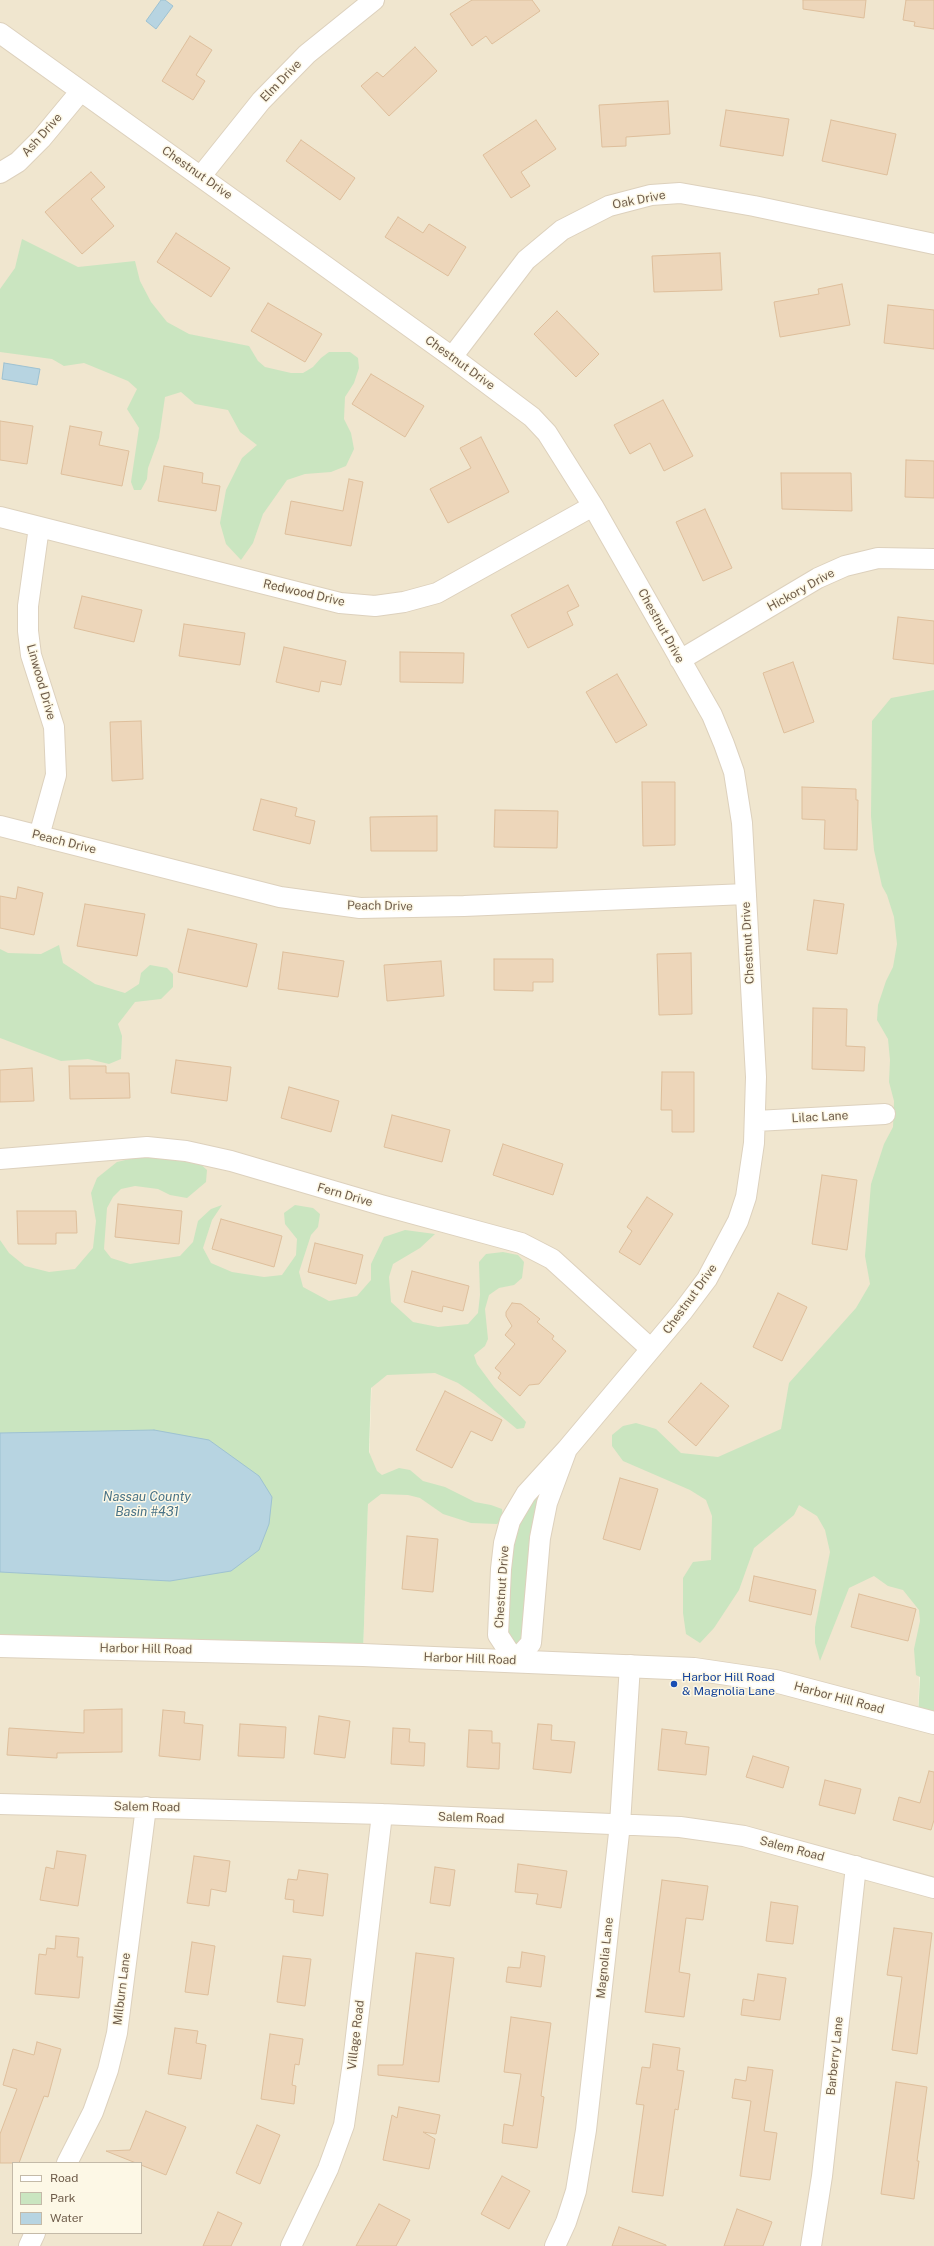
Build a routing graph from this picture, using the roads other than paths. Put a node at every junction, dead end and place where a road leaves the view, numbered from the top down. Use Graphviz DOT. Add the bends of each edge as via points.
graph roads {
  1 [pos="374,0"];
  2 [pos="0,33"];
  3 [pos="80,92"];
  4 [pos="0,173"];
  5 [pos="200,176"];
  6 [pos="934,244"];
  7 [pos="452,357"];
  8 [pos="593,506"];
  9 [pos="0,517"];
  10 [pos="39,527"];
  11 [pos="934,560"];
  12 [pos="680,660"];
  13 [pos="0,826"];
  14 [pos="39,836"];
  15 [pos="746,894"];
  16 [pos="885,1114"];
  17 [pos="756,1121"];
  18 [pos="0,1159"];
  19 [pos="651,1349"];
  20 [pos="567,1449"];
  21 [pos="0,1646"];
  22 [pos="515,1661"];
  23 [pos="630,1666"];
  24 [pos="934,1723"];
  25 [pos="0,1804"];
  26 [pos="146,1807"];
  27 [pos="382,1814"];
  28 [pos="620,1824"];
  29 [pos="856,1866"];
  30 [pos="934,1888"];
  31 [pos="68,2162"];
  32 [pos="35,2234"];
  33 [pos="29,2246"];
  34 [pos="291,2246"];
  35 [pos="555,2246"];
  36 [pos="811,2246"];
  1 -- 5 [label="street, Elm Drive" via="307,54 261,101"];
  2 -- 3 [label="street, Chestnut Drive"];
  3 -- 4 [label="street, Ash Drive" via="41,139 18,162"];
  3 -- 5 [label="street, Chestnut Drive"];
  5 -- 7 [label="street, Chestnut Drive"];
  6 -- 7 [label="street, Oak Drive" via="754,206 680,194 644,197 609,206 562,230 526,260"];
  7 -- 8 [label="street, Chestnut Drive" via="540,425"];
  8 -- 10 [label="street, Redwood Drive" via="437,593 376,606 340,603"];
  8 -- 12 [label="street, Chestnut Drive"];
  9 -- 10 [label="street, Redwood Drive"];
  10 -- 14 [label="street, Linwood Drive" via="28,606 28,631 31,655 54,727 56,775"];
  11 -- 12 [label="street, Hickory Drive" via="878,558 845,566 818,578"];
  12 -- 15 [label="street, Chestnut Drive" via="712,716 734,772 742,823"];
  13 -- 14 [label="street, Peach Drive"];
  14 -- 15 [label="street, Peach Drive" via="280,897 360,908"];
  15 -- 17 [label="street, Chestnut Drive"];
  16 -- 17 [label="street, Lilac Lane"];
  17 -- 19 [label="street, Chestnut Drive" via="746,1197 738,1221 707,1279"];
  18 -- 19 [label="street, Fern Drive" via="147,1147 186,1151 231,1161 514,1241 552,1259"];
  19 -- 20 [label="street, Chestnut Drive"];
  20 -- 22 [label="street, Chestnut Drive" via="547,1504 540,1538 531,1643"];
  20 -- 22 [label="street, Chestnut Drive" via="526,1494 510,1521 504,1543 498,1635"];
  21 -- 22 [label="street, Harbor Hill Road"];
  22 -- 23 [label="street, Harbor Hill Road"];
  23 -- 24 [label="street, Harbor Hill Road" via="716,1671 759,1678"];
  23 -- 28 [label="street, Magnolia Lane"];
  25 -- 26 [label="street, Salem Road"];
  26 -- 27 [label="street, Salem Road"];
  26 -- 31 [label="street, Milburn Lane" via="117,2033 108,2070 93,2112"];
  27 -- 28 [label="street, Salem Road"];
  27 -- 34 [label="street, Village Road" via="354,2062 344,2125 328,2169"];
  28 -- 29 [label="street, Salem Road" via="728,1833"];
  28 -- 35 [label="street, Magnolia Lane" via="586,2130 576,2191"];
  29 -- 30 [label="street, Salem Road"];
  29 -- 36 [label="street, Barberry Lane" via="822,2176"];
  32 -- 33 [label="street"];
}
